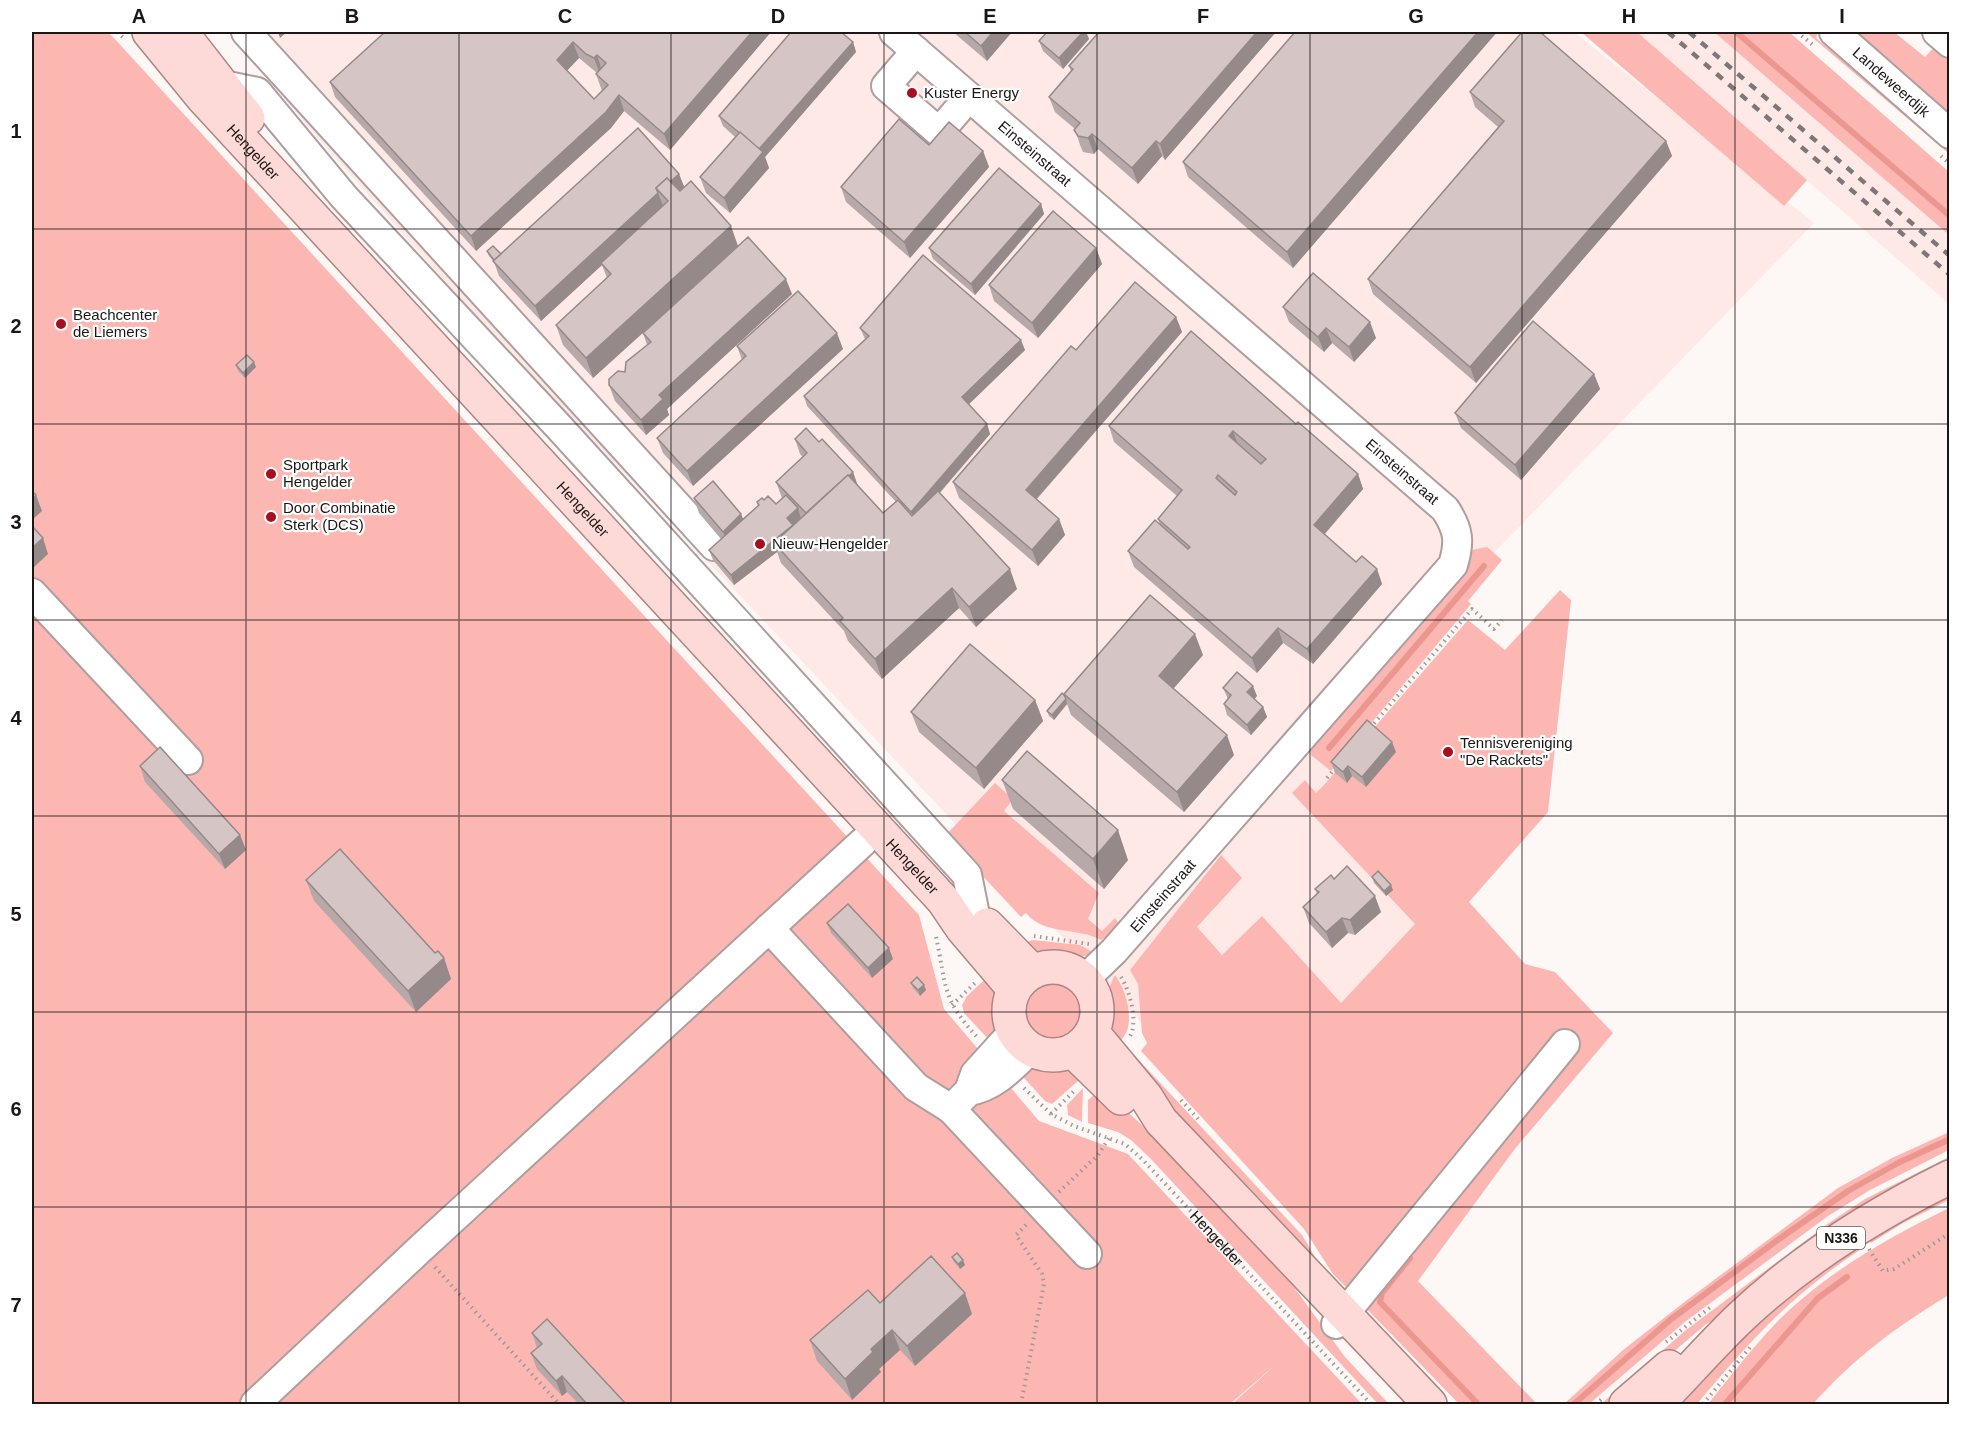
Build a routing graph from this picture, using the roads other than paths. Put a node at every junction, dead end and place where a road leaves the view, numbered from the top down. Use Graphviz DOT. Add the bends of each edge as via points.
graph roads {
  1 [pos="149,32"];
  2 [pos="181,32"];
  3 [pos="246,32"];
  4 [pos="894,32"];
  5 [pos="1834,32"];
  6 [pos="1936,32"];
  7 [pos="1950,43"];
  8 [pos="916,51"];
  9 [pos="223,85"];
  10 [pos="969,97"];
  11 [pos="316,106"];
  12 [pos="290,129"];
  13 [pos="1949,152"];
  14 [pos="456,265"];
  15 [pos="429,289"];
  16 [pos="535,351"];
  17 [pos="510,375"];
  18 [pos="582,402"];
  19 [pos="558,426"];
  20 [pos="683,512"];
  21 [pos="658,536"];
  22 [pos="714,546"];
  23 [pos="32,593"];
  24 [pos="188,760"];
  25 [pos="863,842"];
  26 [pos="974,910"];
  27 [pos="769,928"];
  28 [pos="1013,969"];
  29 [pos="1096,969"];
  30 [pos="1565,1044"];
  31 [pos="1011,1051"];
  32 [pos="1093,1053"];
  33 [pos="960,1100"];
  34 [pos="1950,1177"];
  35 [pos="1087,1254"];
  36 [pos="1340,1319"];
  37 [pos="1748,1330"];
  38 [pos="255,1404"];
  39 [pos="1406,1404"];
  40 [pos="1430,1404"];
  41 [pos="1626,1404"];
  42 [pos="1657,1404"];
  1 -- 28 [label="main road, Hengelder" via="203,98 943,900 962,928"];
  2 -- 9 [label="main road, Hengelder"];
  3 -- 11 [label="street"];
  4 -- 8 [label="street, Einsteinstraat"];
  5 -- 13 [label="street, Landeweerdijk"];
  6 -- 7 [label="street"];
  8 -- 10 [label="street, Einsteinstraat"];
  8 -- 10 [label="street" via="886,86 939,132"];
  9 -- 12 [label="street" via="257,92"];
  9 -- 26 [label="main road, Hengelder" via="325,214 950,891"];
  10 -- 29 [label="street, Einsteinstraat" via="1445,509 1456,525 1459,543 1453,565"];
  11 -- 12 [label="street"];
  11 -- 14 [label="street"];
  12 -- 15 [label="street" via="344,197"];
  14 -- 15 [label="street"];
  14 -- 16 [label="street"];
  15 -- 17 [label="street"];
  16 -- 17 [label="street"];
  16 -- 18 [label="street"];
  17 -- 19 [label="street"];
  18 -- 19 [label="street"];
  18 -- 20 [label="street"];
  19 -- 21 [label="street"];
  20 -- 21 [label="street"];
  20 -- 22 [label="street"];
  21 -- 26 [label="street" via="967,875"];
  23 -- 24 [label="street"];
  25 -- 27 [label="street"];
  26 -- 28 [label="main road, Hengelder"];
  27 -- 33 [label="street" via="916,1087"];
  27 -- 38 [label="street"];
  28 -- 29 [label="main road"];
  28 -- 31 [label="main road" via="1008,1010"];
  29 -- 32 [label="main road" via="1092,988 1098,1010"];
  30 -- 36 [label="street"];
  31 -- 32 [label="main road" via="1047,1055"];
  31 -- 33 [label="street" via="975,1074"];
  32 -- 36 [label="main road, Hengelder" via="1124,1101 1154,1126"];
  33 -- 35 [label="street" via="1043,1208"];
  34 -- 37 [label="main road, N336" via="1890,1207 1796,1271"];
  36 -- 39 [label="main road, Hengelder"];
  36 -- 40 [label="main road, Hengelder"];
  37 -- 41 [label="main road, N336" via="1708,1331"];
  37 -- 42 [label="main road, N336"];
}
